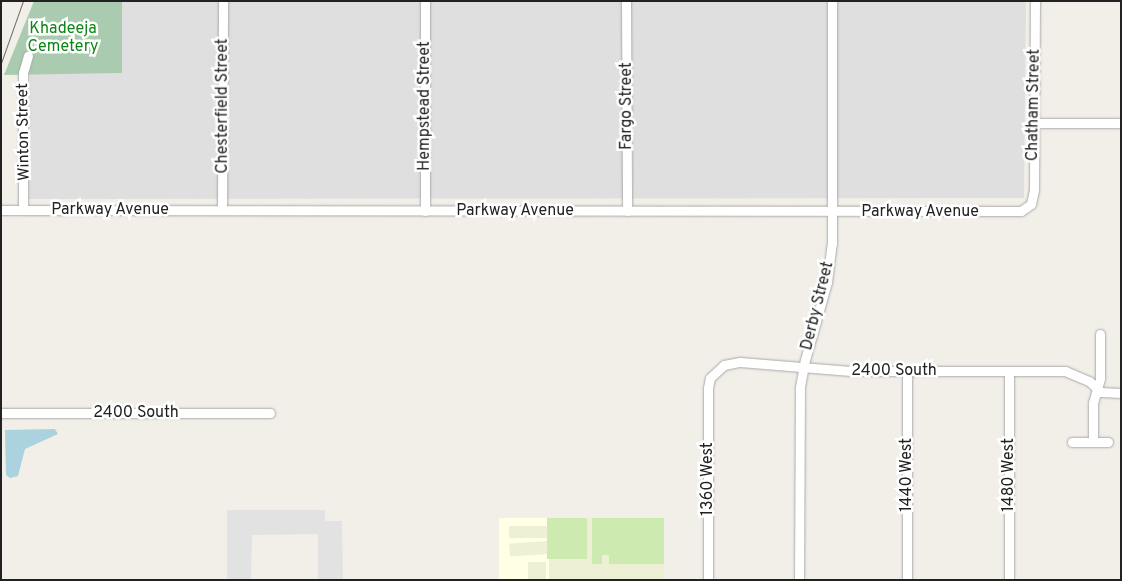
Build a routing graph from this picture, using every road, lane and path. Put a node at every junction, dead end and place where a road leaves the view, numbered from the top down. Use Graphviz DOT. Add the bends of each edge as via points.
graph roads {
  1 [pos="223,1"];
  2 [pos="425,1"];
  3 [pos="626,1"];
  4 [pos="832,1"];
  5 [pos="1035,1"];
  6 [pos="28,56"];
  7 [pos="1034,123"];
  8 [pos="1121,124"];
  9 [pos="1028,207"];
  10 [pos="1,210"];
  11 [pos="24,210"];
  12 [pos="222,210"];
  13 [pos="425,211"];
  14 [pos="627,211"];
  15 [pos="834,212"];
  16 [pos="1100,334"];
  17 [pos="803,367"];
  18 [pos="907,371"];
  19 [pos="1010,371"];
  20 [pos="710,378"];
  21 [pos="1096,389"];
  22 [pos="1121,393"];
  23 [pos="1,413"];
  24 [pos="270,414"];
  25 [pos="1072,442"];
  26 [pos="1093,442"];
  27 [pos="1108,442"];
  28 [pos="708,580"];
  29 [pos="800,580"];
  30 [pos="907,580"];
  31 [pos="1009,580"];
  1 -- 12 [label="street, Chesterfield Street"];
  2 -- 13 [label="street, Hempstead Street"];
  3 -- 14 [label="street, Fargo Street"];
  4 -- 15 [label="street, Derby Street"];
  5 -- 7 [label="street, Chatham Street"];
  6 -- 11 [label="street, Winton Street" via="23,73"];
  7 -- 8 [label="street"];
  7 -- 9 [label="street, Chatham Street" via="1033,196"];
  9 -- 15 [label="street, Parkway Avenue" via="1009,212"];
  10 -- 11 [label="street, Parkway Avenue"];
  11 -- 12 [label="street, Parkway Avenue"];
  12 -- 13 [label="street, Parkway Avenue"];
  13 -- 14 [label="street, Parkway Avenue"];
  14 -- 15 [label="street, Parkway Avenue"];
  15 -- 17 [label="street, Derby Street" via="827,282"];
  16 -- 21 [label="street" via="1100,378"];
  17 -- 18 [label="street, 2400 South"];
  17 -- 20 [label="street, 2400 South" via="732,363 724,365"];
  17 -- 29 [label="street, Derby Street" via="800,397"];
  18 -- 19 [label="street, 2400 South"];
  18 -- 30 [label="street, 1440 West"];
  19 -- 21 [label="street, 2400 South" via="1066,371 1084,378"];
  19 -- 31 [label="street, 1480 West"];
  20 -- 28 [label="street, 1360 West"];
  21 -- 22 [label="street" via="1104,393"];
  21 -- 26 [label="street"];
  23 -- 24 [label="street, 2400 South"];
  25 -- 26 [label="street"];
  26 -- 27 [label="street"];
}
